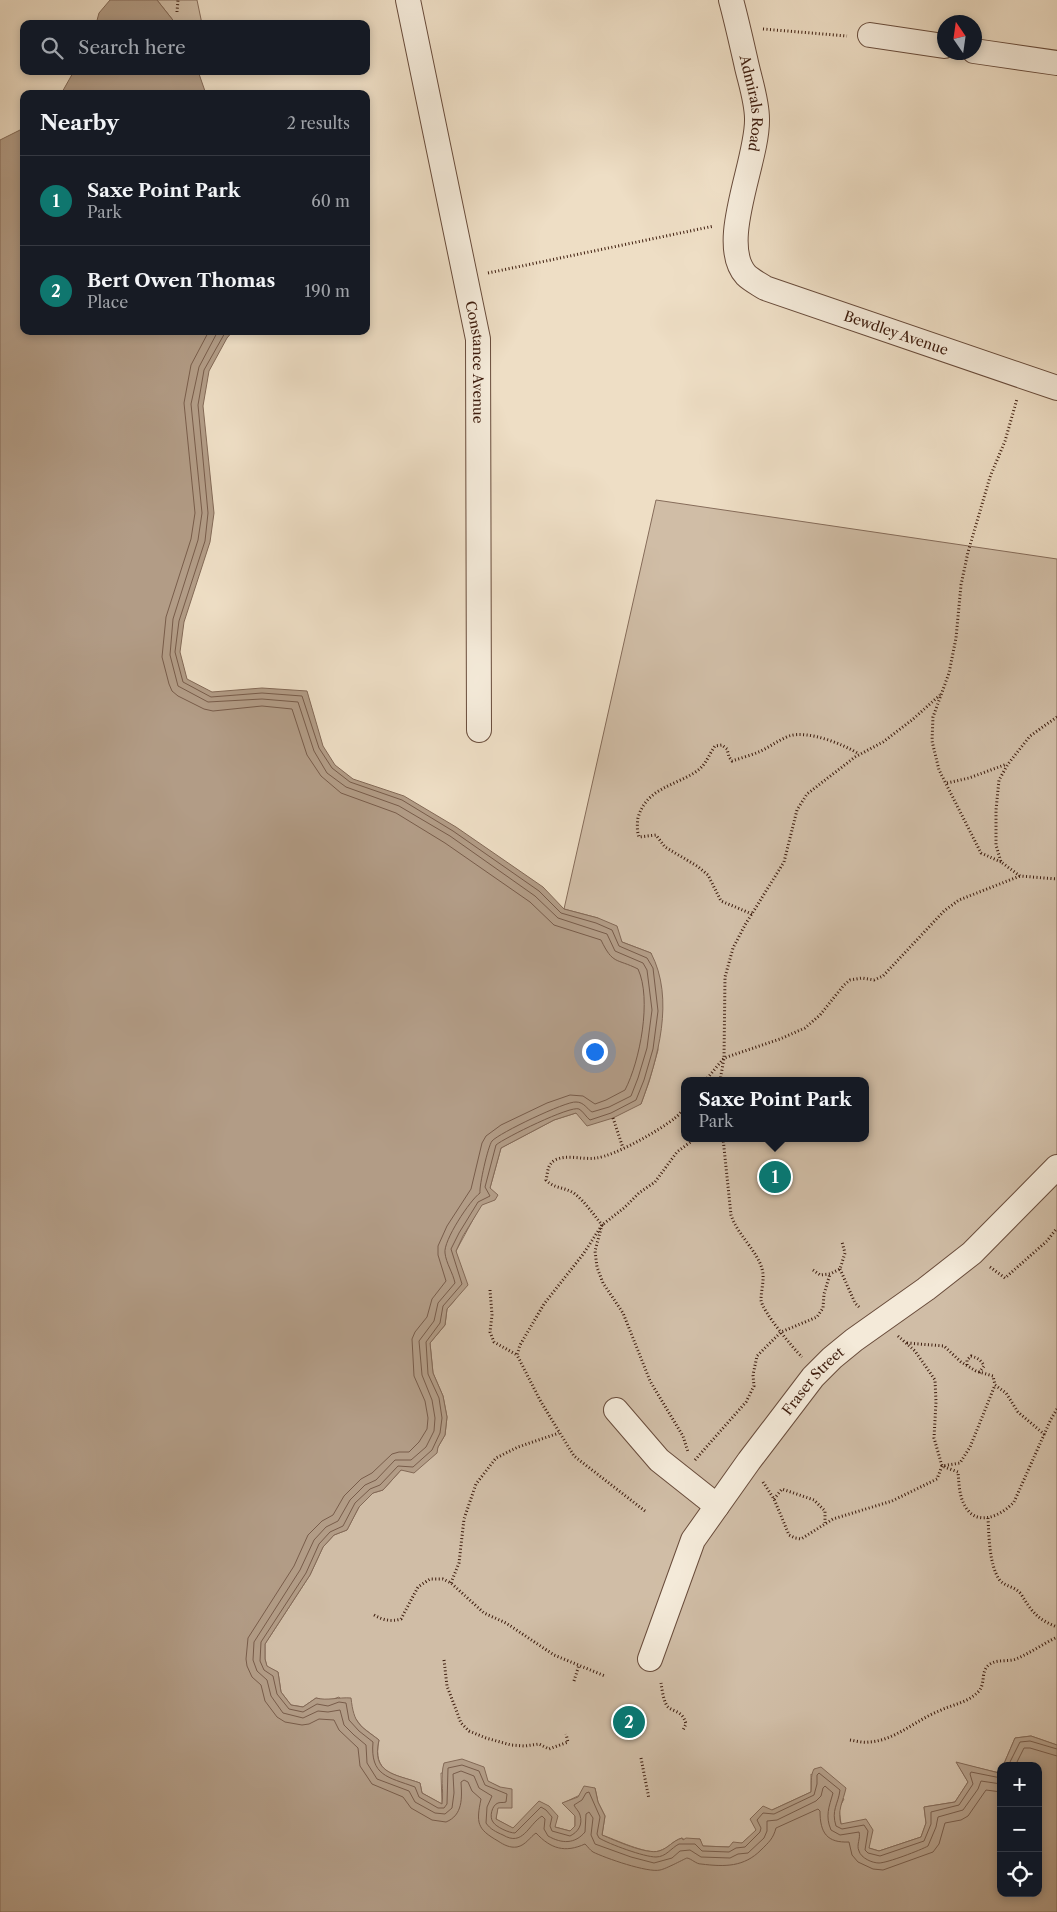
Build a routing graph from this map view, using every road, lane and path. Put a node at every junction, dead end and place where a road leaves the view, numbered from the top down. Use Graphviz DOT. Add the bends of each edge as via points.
graph roads {
  1 [pos="178,0"];
  2 [pos="408,0"];
  3 [pos="731,0"];
  4 [pos="177,12"];
  5 [pos="738,27"];
  6 [pos="870,35"];
  7 [pos="937,45"];
  8 [pos="982,52"];
  9 [pos="1057,63"];
  10 [pos="738,221"];
  11 [pos="741,267"];
  12 [pos="465,278"];
  13 [pos="1023,376"];
  14 [pos="1057,388"];
  15 [pos="941,694"];
  16 [pos="1057,717"];
  17 [pos="479,730"];
  18 [pos="860,754"];
  19 [pos="1008,764"];
  20 [pos="947,783"];
  21 [pos="1001,862"];
  22 [pos="1020,876"];
  23 [pos="1057,879"];
  24 [pos="752,914"];
  25 [pos="724,1058"];
  26 [pos="708,1077"];
  27 [pos="721,1077"];
  28 [pos="681,1112"];
  29 [pos="613,1118"];
  30 [pos="691,1142"];
  31 [pos="723,1142"];
  32 [pos="623,1148"];
  33 [pos="1057,1167"];
  34 [pos="602,1225"];
  35 [pos="1057,1228"];
  36 [pos="842,1242"];
  37 [pos="972,1253"];
  38 [pos="840,1269"];
  39 [pos="813,1270"];
  40 [pos="830,1274"];
  41 [pos="490,1290"];
  42 [pos="879,1322"];
  43 [pos="781,1332"];
  44 [pos="907,1343"];
  45 [pos="517,1356"];
  46 [pos="967,1365"];
  47 [pos="816,1373"];
  48 [pos="979,1373"];
  49 [pos="995,1385"];
  50 [pos="1057,1409"];
  51 [pos="616,1410"];
  52 [pos="559,1433"];
  53 [pos="1045,1435"];
  54 [pos="749,1461"];
  55 [pos="942,1466"];
  56 [pos="774,1499"];
  57 [pos="717,1506"];
  58 [pos="645,1511"];
  59 [pos="988,1518"];
  60 [pos="825,1523"];
  61 [pos="451,1583"];
  62 [pos="374,1615"];
  63 [pos="1057,1627"];
  64 [pos="1057,1637"];
  65 [pos="650,1659"];
  66 [pos="444,1660"];
  67 [pos="579,1665"];
  68 [pos="605,1676"];
  69 [pos="574,1681"];
  70 [pos="661,1683"];
  71 [pos="683,1730"];
  72 [pos="566,1734"];
  73 [pos="850,1740"];
  74 [pos="641,1758"];
  75 [pos="649,1799"];
  1 -- 4 [label="path"];
  2 -- 12 [label="street, Constance Avenue"];
  3 -- 5 [label="street, Admirals Road"];
  5 -- 6 [label="path" via="837,37"];
  5 -- 10 [label="street, Admirals Road" via="757,119 756,140"];
  6 -- 7 [label="street"];
  8 -- 9 [label="street"];
  10 -- 11 [label="street, Admirals Road" via="735,248"];
  10 -- 12 [label="path"];
  11 -- 13 [label="street, Bewdley Avenue" via="765,288"];
  12 -- 17 [label="street, Constance Avenue" via="478,339"];
  13 -- 14 [label="street, Bewdley Avenue"];
  13 -- 15 [label="path" via="968,552 956,638"];
  15 -- 18 [label="path" via="883,742"];
  15 -- 20 [label="path" via="932,717 932,741 939,770"];
  16 -- 19 [label="path" via="1030,736"];
  18 -- 24 [label="path" via="807,794 797,810 784,862"];
  18 -- 24 [label="path" via="828,739 792,735 732,761 727,749 722,745 715,746 699,770 659,789 642,807 638,820 639,837 656,835 665,847 708,875 721,901"];
  19 -- 20 [label="path"];
  19 -- 21 [label="path" via="999,780 996,810 996,845"];
  20 -- 21 [label="path" via="981,853"];
  21 -- 22 [label="path"];
  22 -- 23 [label="path"];
  22 -- 25 [label="path" via="959,900 944,911 883,976 874,980 850,980 805,1028"];
  24 -- 25 [label="path" via="733,948 726,977"];
  25 -- 26 [label="path"];
  25 -- 27 [label="path"];
  28 -- 32 [label="path" via="677,1118"];
  29 -- 32 [label="path"];
  30 -- 34 [label="path" via="677,1152 655,1182"];
  31 -- 43 [label="path" via="731,1215 762,1268 761,1302"];
  32 -- 34 [label="path" via="599,1158 562,1157 548,1165 546,1180 551,1186 575,1194"];
  33 -- 37 [label="street, Fraser Street"];
  34 -- 43 [label="path" via="596,1251 603,1283 623,1313 650,1382 683,1436 694,1461 746,1402 754,1386 757,1356"];
  34 -- 45 [label="path" via="544,1304 523,1339"];
  35 -- 37 [label="path" via="1047,1241 1004,1278"];
  36 -- 38 [label="path" via="845,1253"];
  37 -- 42 [label="street, Fraser Street"];
  38 -- 40 [label="path"];
  38 -- 42 [label="path" via="855,1303"];
  39 -- 40 [label="path" via="820,1275"];
  40 -- 43 [label="path" via="823,1308 817,1317"];
  41 -- 45 [label="path" via="490,1332 494,1342"];
  42 -- 44 [label="path"];
  42 -- 47 [label="street, Fraser Street"];
  43 -- 47 [label="path"];
  44 -- 46 [label="path" via="944,1346"];
  44 -- 55 [label="path" via="935,1380 934,1438"];
  45 -- 52 [label="path"];
  46 -- 48 [label="path"];
  46 -- 48 [label="path" via="971,1356 977,1357 984,1366"];
  47 -- 54 [label="street, Fraser Street"];
  48 -- 49 [label="path" via="992,1376"];
  49 -- 53 [label="path" via="1006,1393 1018,1412"];
  49 -- 55 [label="path" via="970,1447 960,1463"];
  50 -- 53 [label="path"];
  51 -- 57 [label="street" via="659,1460"];
  52 -- 58 [label="path" via="574,1456"];
  52 -- 61 [label="path" via="496,1458 476,1484 464,1519 459,1563"];
  53 -- 59 [label="path" via="1014,1502 1005,1512"];
  54 -- 56 [label="path"];
  54 -- 57 [label="street, Fraser Street"];
  55 -- 59 [label="path" via="958,1472 966,1508"];
  55 -- 60 [label="path" via="936,1479 867,1510"];
  56 -- 60 [label="path" via="782,1489 814,1500 825,1511"];
  56 -- 60 [label="path" via="786,1530 795,1538 807,1536"];
  57 -- 65 [label="street, Fraser Street" via="693,1540"];
  59 -- 63 [label="path" via="991,1555 999,1579 1020,1593 1042,1621"];
  61 -- 62 [label="path" via="437,1578 424,1582 401,1619 394,1621"];
  61 -- 67 [label="path" via="484,1613 506,1623 554,1655"];
  64 -- 73 [label="path" via="1016,1658 988,1665 979,1691 961,1704 939,1710 885,1738 869,1742"];
  66 -- 72 [label="path" via="447,1686 460,1723 469,1731 512,1745 539,1744 549,1749 568,1742"];
  67 -- 68 [label="path"];
  67 -- 69 [label="path"];
  70 -- 71 [label="path" via="666,1704 685,1718"];
  74 -- 75 [label="path"];
}
